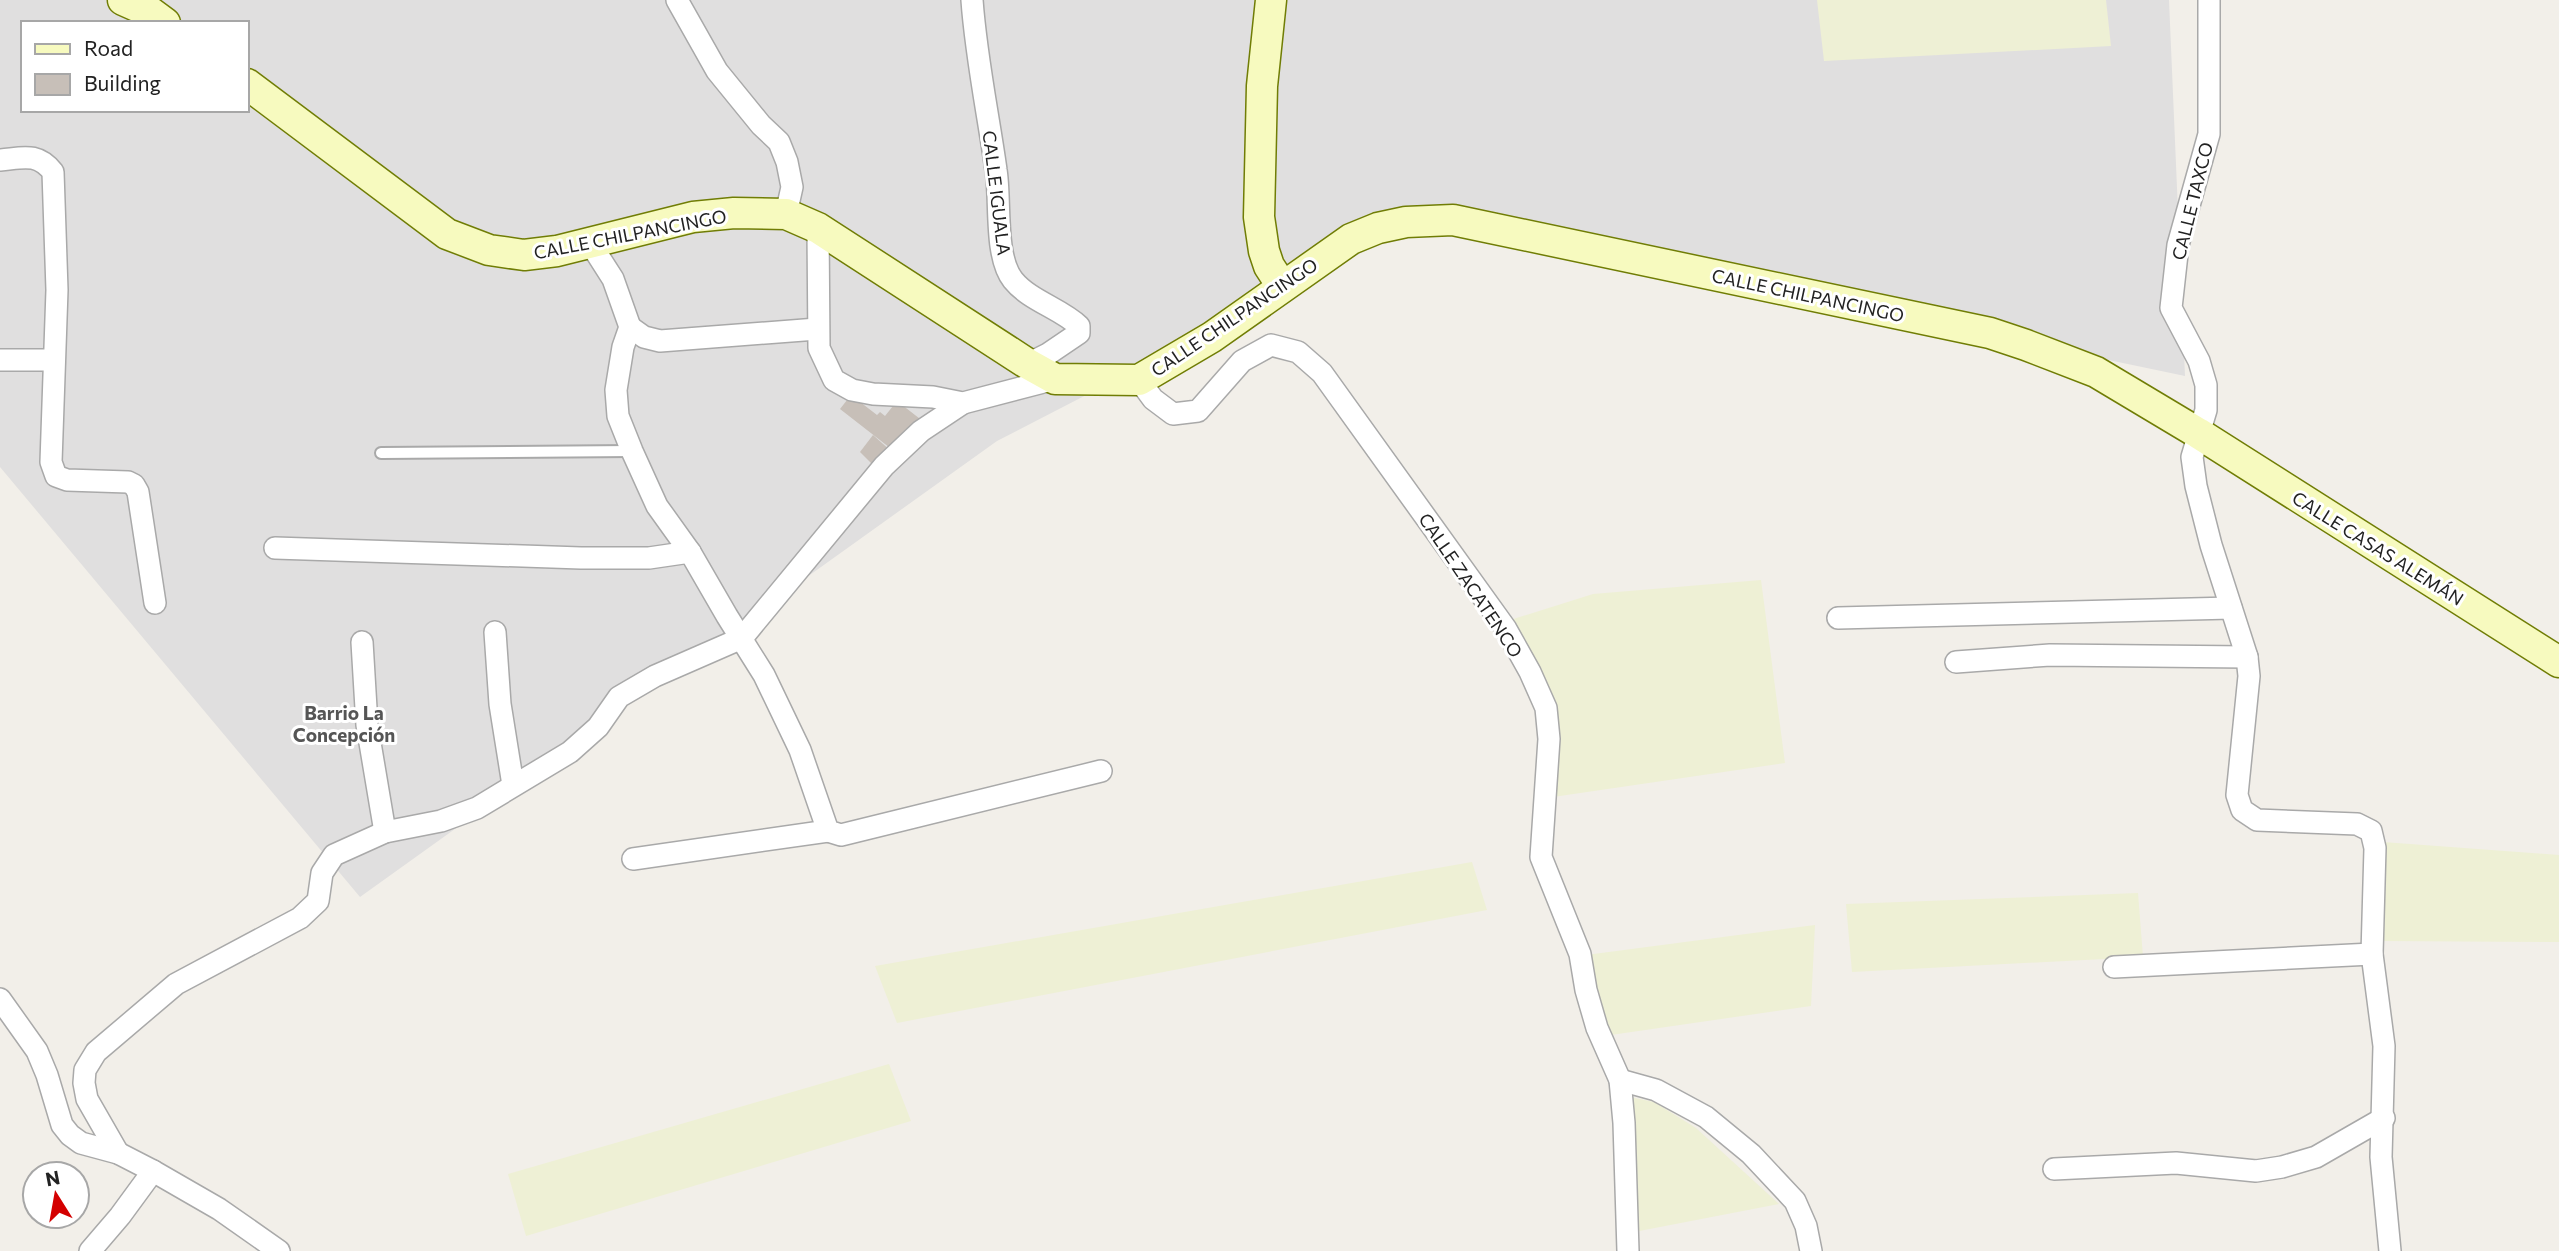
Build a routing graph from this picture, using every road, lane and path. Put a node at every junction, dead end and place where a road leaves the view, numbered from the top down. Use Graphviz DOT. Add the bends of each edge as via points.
graph roads {
  1 [pos="123,0"];
  2 [pos="677,0"];
  3 [pos="972,0"];
  4 [pos="1271,0"];
  5 [pos="2209,0"];
  6 [pos="162,21"];
  7 [pos="248,85"];
  8 [pos="0,160"];
  9 [pos="786,214"];
  10 [pos="818,228"];
  11 [pos="590,243"];
  12 [pos="1282,286"];
  13 [pos="630,327"];
  14 [pos="817,329"];
  15 [pos="0,360"];
  16 [pos="53,360"];
  17 [pos="1028,364"];
  18 [pos="1055,379"];
  19 [pos="1139,380"];
  20 [pos="964,403"];
  21 [pos="2198,433"];
  22 [pos="632,451"];
  23 [pos="382,453"];
  24 [pos="275,548"];
  25 [pos="690,552"];
  26 [pos="155,603"];
  27 [pos="2231,608"];
  28 [pos="1838,618"];
  29 [pos="495,632"];
  30 [pos="741,638"];
  31 [pos="362,642"];
  32 [pos="2247,657"];
  33 [pos="1956,662"];
  34 [pos="2559,662"];
  35 [pos="1101,771"];
  36 [pos="513,785"];
  37 [pos="828,831"];
  38 [pos="384,832"];
  39 [pos="633,859"];
  40 [pos="2372,954"];
  41 [pos="2114,967"];
  42 [pos="0,999"];
  43 [pos="1620,1080"];
  44 [pos="2384,1118"];
  45 [pos="118,1153"];
  46 [pos="2054,1169"];
  47 [pos="153,1171"];
  48 [pos="90,1251"];
  49 [pos="279,1251"];
  50 [pos="1628,1251"];
  51 [pos="1811,1251"];
  52 [pos="2390,1251"];
  1 -- 6 [label="street"];
  2 -- 9 [label="street" via="718,71 779,142 792,187"];
  3 -- 17 [label="street, CALLE IGUALA" via="1006,265 1026,293 1079,326 1079,333 1070,340"];
  4 -- 12 [label="street" via="1262,86 1259,217 1266,259"];
  5 -- 21 [label="street, CALLE TAXCO" via="2209,134 2178,245 2171,308 2199,361 2206,385 2206,410"];
  7 -- 11 [label="street, CALLE CHILPANCINGO" via="447,234 489,250 524,255"];
  8 -- 16 [label="street" via="30,157 44,161 53,172 57,290"];
  9 -- 10 [label="street, CALLE CHILPANCINGO"];
  9 -- 11 [label="street, CALLE CHILPANCINGO" via="693,218"];
  10 -- 14 [label="street"];
  10 -- 17 [label="street, CALLE CHILPANCINGO"];
  11 -- 13 [label="street" via="613,279"];
  12 -- 19 [label="street, CALLE CHILPANCINGO" via="1212,337"];
  12 -- 21 [label="street, CALLE CHILPANCINGO" via="1351,239 1378,228 1453,220 1990,333 2096,372"];
  13 -- 14 [label="street" via="660,341"];
  13 -- 22 [label="street" via="615,390 618,416"];
  14 -- 20 [label="street" via="819,348 834,380 852,390"];
  15 -- 16 [label="street"];
  16 -- 26 [label="street" via="51,462 56,477 134,485"];
  17 -- 18 [label="street, CALLE CHILPANCINGO"];
  18 -- 19 [label="street, CALLE CHILPANCINGO"];
  18 -- 20 [label="street"];
  19 -- 43 [label="street, CALLE ZACATENCO" via="1153,399 1173,414 1198,411 1242,361 1270,345 1298,352 1322,373 1506,629 1546,708 1549,739 1541,857 1580,954 1597,1028"];
  20 -- 30 [label="street" via="921,431 884,466"];
  21 -- 27 [label="street, CALLE TAXCO" via="2192,457 2196,486"];
  21 -- 34 [label="street, CALLE CASAS ALEMÁN"];
  22 -- 23 [label="lane"];
  22 -- 25 [label="street" via="657,506"];
  24 -- 25 [label="street" via="581,558 649,558"];
  25 -- 30 [label="street"];
  27 -- 28 [label="street"];
  27 -- 32 [label="street, CALLE TAXCO"];
  29 -- 36 [label="street"];
  30 -- 36 [label="street" via="619,697 598,727 570,752"];
  30 -- 37 [label="street" via="800,750"];
  31 -- 38 [label="street" via="367,725"];
  32 -- 33 [label="street" via="2050,655"];
  32 -- 40 [label="street, CALLE TAXCO" via="2249,676 2236,794 2242,810 2257,820 2357,824 2371,831 2375,848"];
  35 -- 37 [label="street" via="841,835"];
  36 -- 38 [label="street" via="453,817"];
  37 -- 39 [label="street"];
  38 -- 45 [label="street" via="334,855 322,873 318,901 300,918 176,984 96,1052 85,1070 87,1099"];
  40 -- 41 [label="street"];
  40 -- 44 [label="street" via="2384,1046"];
  42 -- 45 [label="street" via="37,1051 62,1125 81,1143"];
  43 -- 50 [label="street, CALLE ZACATENCO"];
  43 -- 51 [label="street" via="1656,1090 1706,1117 1751,1154 1795,1201"];
  44 -- 46 [label="street" via="2316,1157 2269,1169 2176,1163"];
  44 -- 52 [label="street" via="2381,1157"];
  45 -- 47 [label="street"];
  47 -- 48 [label="street"];
  47 -- 49 [label="street"];
}
